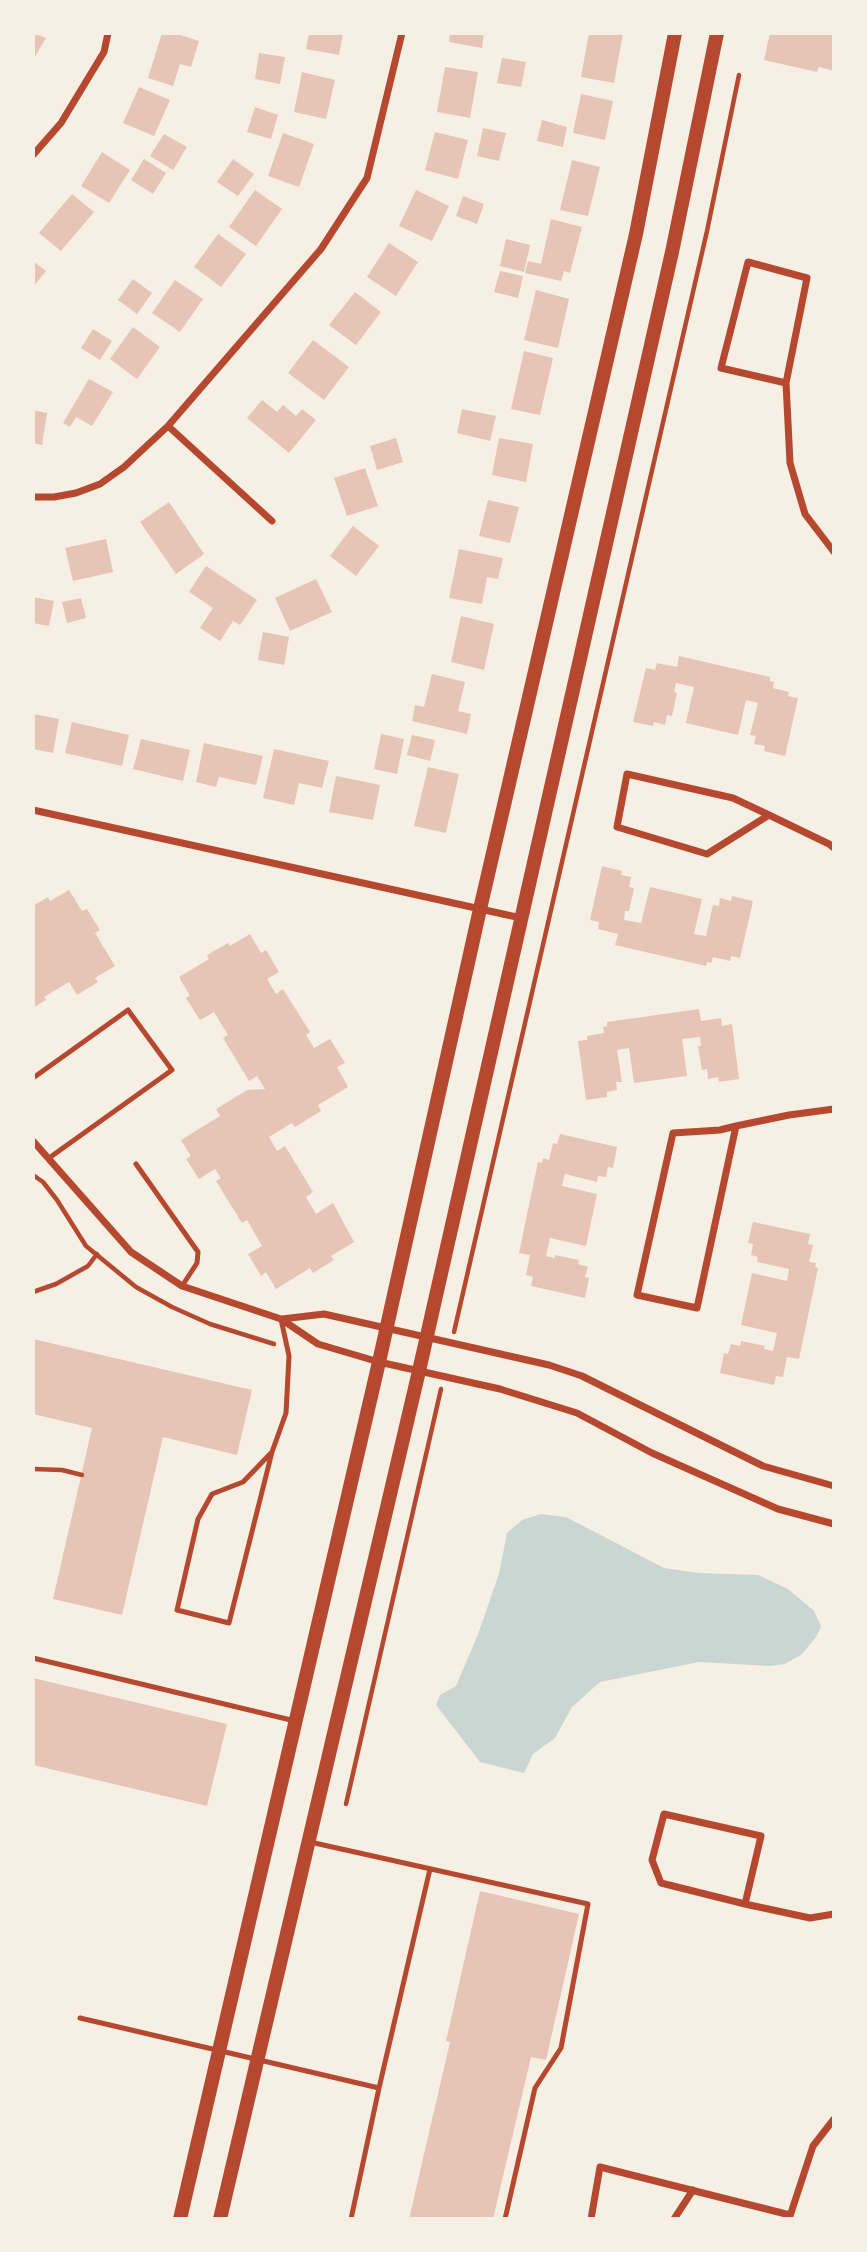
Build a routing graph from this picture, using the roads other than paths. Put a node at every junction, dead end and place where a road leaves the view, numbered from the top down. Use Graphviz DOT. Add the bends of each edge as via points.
graph roads {
  1 [pos="108,33"];
  2 [pos="402,33"];
  3 [pos="675,33"];
  4 [pos="717,33"];
  5 [pos="33,155"];
  6 [pos="786,383"];
  7 [pos="167,426"];
  8 [pos="33,497"];
  9 [pos="272,521"];
  10 [pos="834,552"];
  11 [pos="33,810"];
  12 [pos="769,815"];
  13 [pos="834,848"];
  14 [pos="480,909"];
  15 [pos="521,918"];
  16 [pos="33,1078"];
  17 [pos="834,1109"];
  18 [pos="736,1126"];
  19 [pos="33,1142"];
  20 [pos="49,1158"];
  21 [pos="136,1164"];
  22 [pos="182,1286"];
  23 [pos="281,1319"];
  24 [pos="387,1327"];
  25 [pos="427,1336"];
  26 [pos="379,1362"];
  27 [pos="419,1371"];
  28 [pos="272,1452"];
  29 [pos="834,1486"];
  30 [pos="834,1524"];
  31 [pos="33,1658"];
  32 [pos="295,1721"];
  33 [pos="309,1842"];
  34 [pos="430,1869"];
  35 [pos="745,1904"];
  36 [pos="834,1914"];
  37 [pos="80,2018"];
  38 [pos="218,2050"];
  39 [pos="257,2059"];
  40 [pos="379,2088"];
  41 [pos="834,2119"];
  42 [pos="693,2190"];
  43 [pos="790,2217"];
  44 [pos="180,2219"];
  45 [pos="220,2219"];
  46 [pos="351,2219"];
  47 [pos="505,2219"];
  48 [pos="591,2219"];
  49 [pos="674,2219"];
  1 -- 5 [label="street" via="104,52 61,122"];
  2 -- 7 [label="street" via="368,178 321,249"];
  3 -- 14 [label="main road" via="636,234"];
  4 -- 15 [label="main road"];
  6 -- 6 [label="street" via="807,278 748,262 720,368"];
  6 -- 10 [label="street" via="790,463 805,514"];
  7 -- 8 [label="street" via="100,484 76,493"];
  7 -- 9 [label="street"];
  11 -- 14 [label="street"];
  12 -- 12 [label="street" via="733,798 627,774 617,827 708,854"];
  12 -- 13 [label="street"];
  14 -- 15 [label="street"];
  14 -- 24 [label="main road"];
  15 -- 25 [label="main road"];
  16 -- 20 [label="lane" via="128,1010 172,1070"];
  17 -- 18 [label="street"];
  18 -- 18 [label="street" via="673,1133 637,1295 697,1308"];
  19 -- 20 [label="street"];
  20 -- 22 [label="street" via="131,1252"];
  21 -- 22 [label="lane" via="198,1252 197,1263"];
  22 -- 23 [label="street"];
  23 -- 24 [label="street" via="324,1314"];
  23 -- 26 [label="street" via="318,1344"];
  23 -- 28 [label="lane" via="289,1356 286,1413"];
  24 -- 25 [label="street"];
  24 -- 26 [label="main road"];
  25 -- 27 [label="main road"];
  25 -- 29 [label="street" via="582,1376 763,1466"];
  26 -- 27 [label="street"];
  26 -- 32 [label="main road"];
  27 -- 30 [label="street" via="577,1413 652,1453 778,1509"];
  27 -- 33 [label="main road"];
  28 -- 28 [label="lane" via="243,1482 212,1493 198,1520 177,1610 229,1623"];
  31 -- 32 [label="lane"];
  32 -- 38 [label="main road"];
  33 -- 34 [label="lane"];
  33 -- 39 [label="main road"];
  34 -- 40 [label="lane"];
  34 -- 47 [label="lane" via="588,1904 561,2048 536,2088"];
  35 -- 35 [label="street" via="761,1836 664,1814 652,1860 661,1883"];
  35 -- 36 [label="street" via="810,1918"];
  37 -- 38 [label="lane"];
  38 -- 39 [label="lane"];
  38 -- 44 [label="main road"];
  39 -- 40 [label="lane"];
  39 -- 45 [label="main road"];
  40 -- 46 [label="lane"];
  41 -- 43 [label="street" via="813,2146"];
  42 -- 43 [label="street"];
  42 -- 48 [label="street" via="600,2167"];
  42 -- 49 [label="street"];
}
